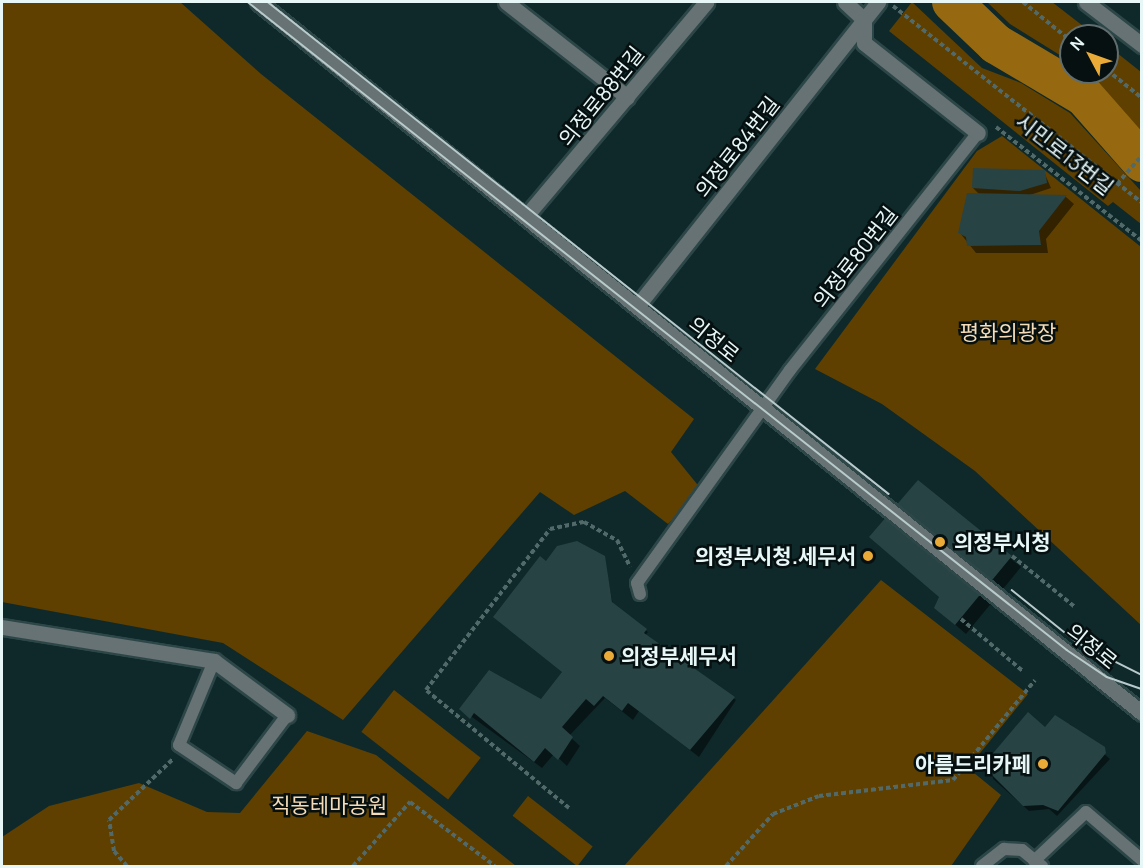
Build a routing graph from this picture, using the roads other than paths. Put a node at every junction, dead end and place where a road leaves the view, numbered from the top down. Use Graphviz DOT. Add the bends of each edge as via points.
graph roads {
  1 [pos="258,2"];
  2 [pos="506,2"];
  3 [pos="706,2"];
  4 [pos="845,2"];
  5 [pos="878,2"];
  6 [pos="1086,2"];
  7 [pos="866,17"];
  8 [pos="1142,45"];
  9 [pos="627,97"];
  10 [pos="978,133"];
  11 [pos="526,216"];
  12 [pos="638,305"];
  13 [pos="764,406"];
  14 [pos="639,589"];
  15 [pos="2,627"];
  16 [pos="214,661"];
  17 [pos="1142,713"];
  18 [pos="286,715"];
  19 [pos="1142,860"];
  20 [pos="1038,864"];
  21 [pos="982,867"];
  1 -- 11 [label="street, 의정로"];
  2 -- 9 [label="street"];
  3 -- 9 [label="street, 의정로88번길"];
  4 -- 7 [label="street"];
  5 -- 7 [label="street, 의정로84번길"];
  6 -- 8 [label="street"];
  7 -- 10 [label="street" via="864,43"];
  7 -- 12 [label="street, 의정로84번길"];
  9 -- 11 [label="street, 의정로88번길"];
  10 -- 13 [label="lane, 의정로80번길"];
  11 -- 12 [label="street, 의정로"];
  12 -- 13 [label="street, 의정로"];
  13 -- 14 [label="lane, 의정로80번길"];
  13 -- 17 [label="street, 의정로"];
  15 -- 16 [label="street"];
  16 -- 18 [label="street"];
  16 -- 18 [label="lane" via="179,745 236,783"];
  19 -- 20 [label="lane" via="1086,812"];
  20 -- 21 [label="lane" via="1022,850 1004,849"];
}
